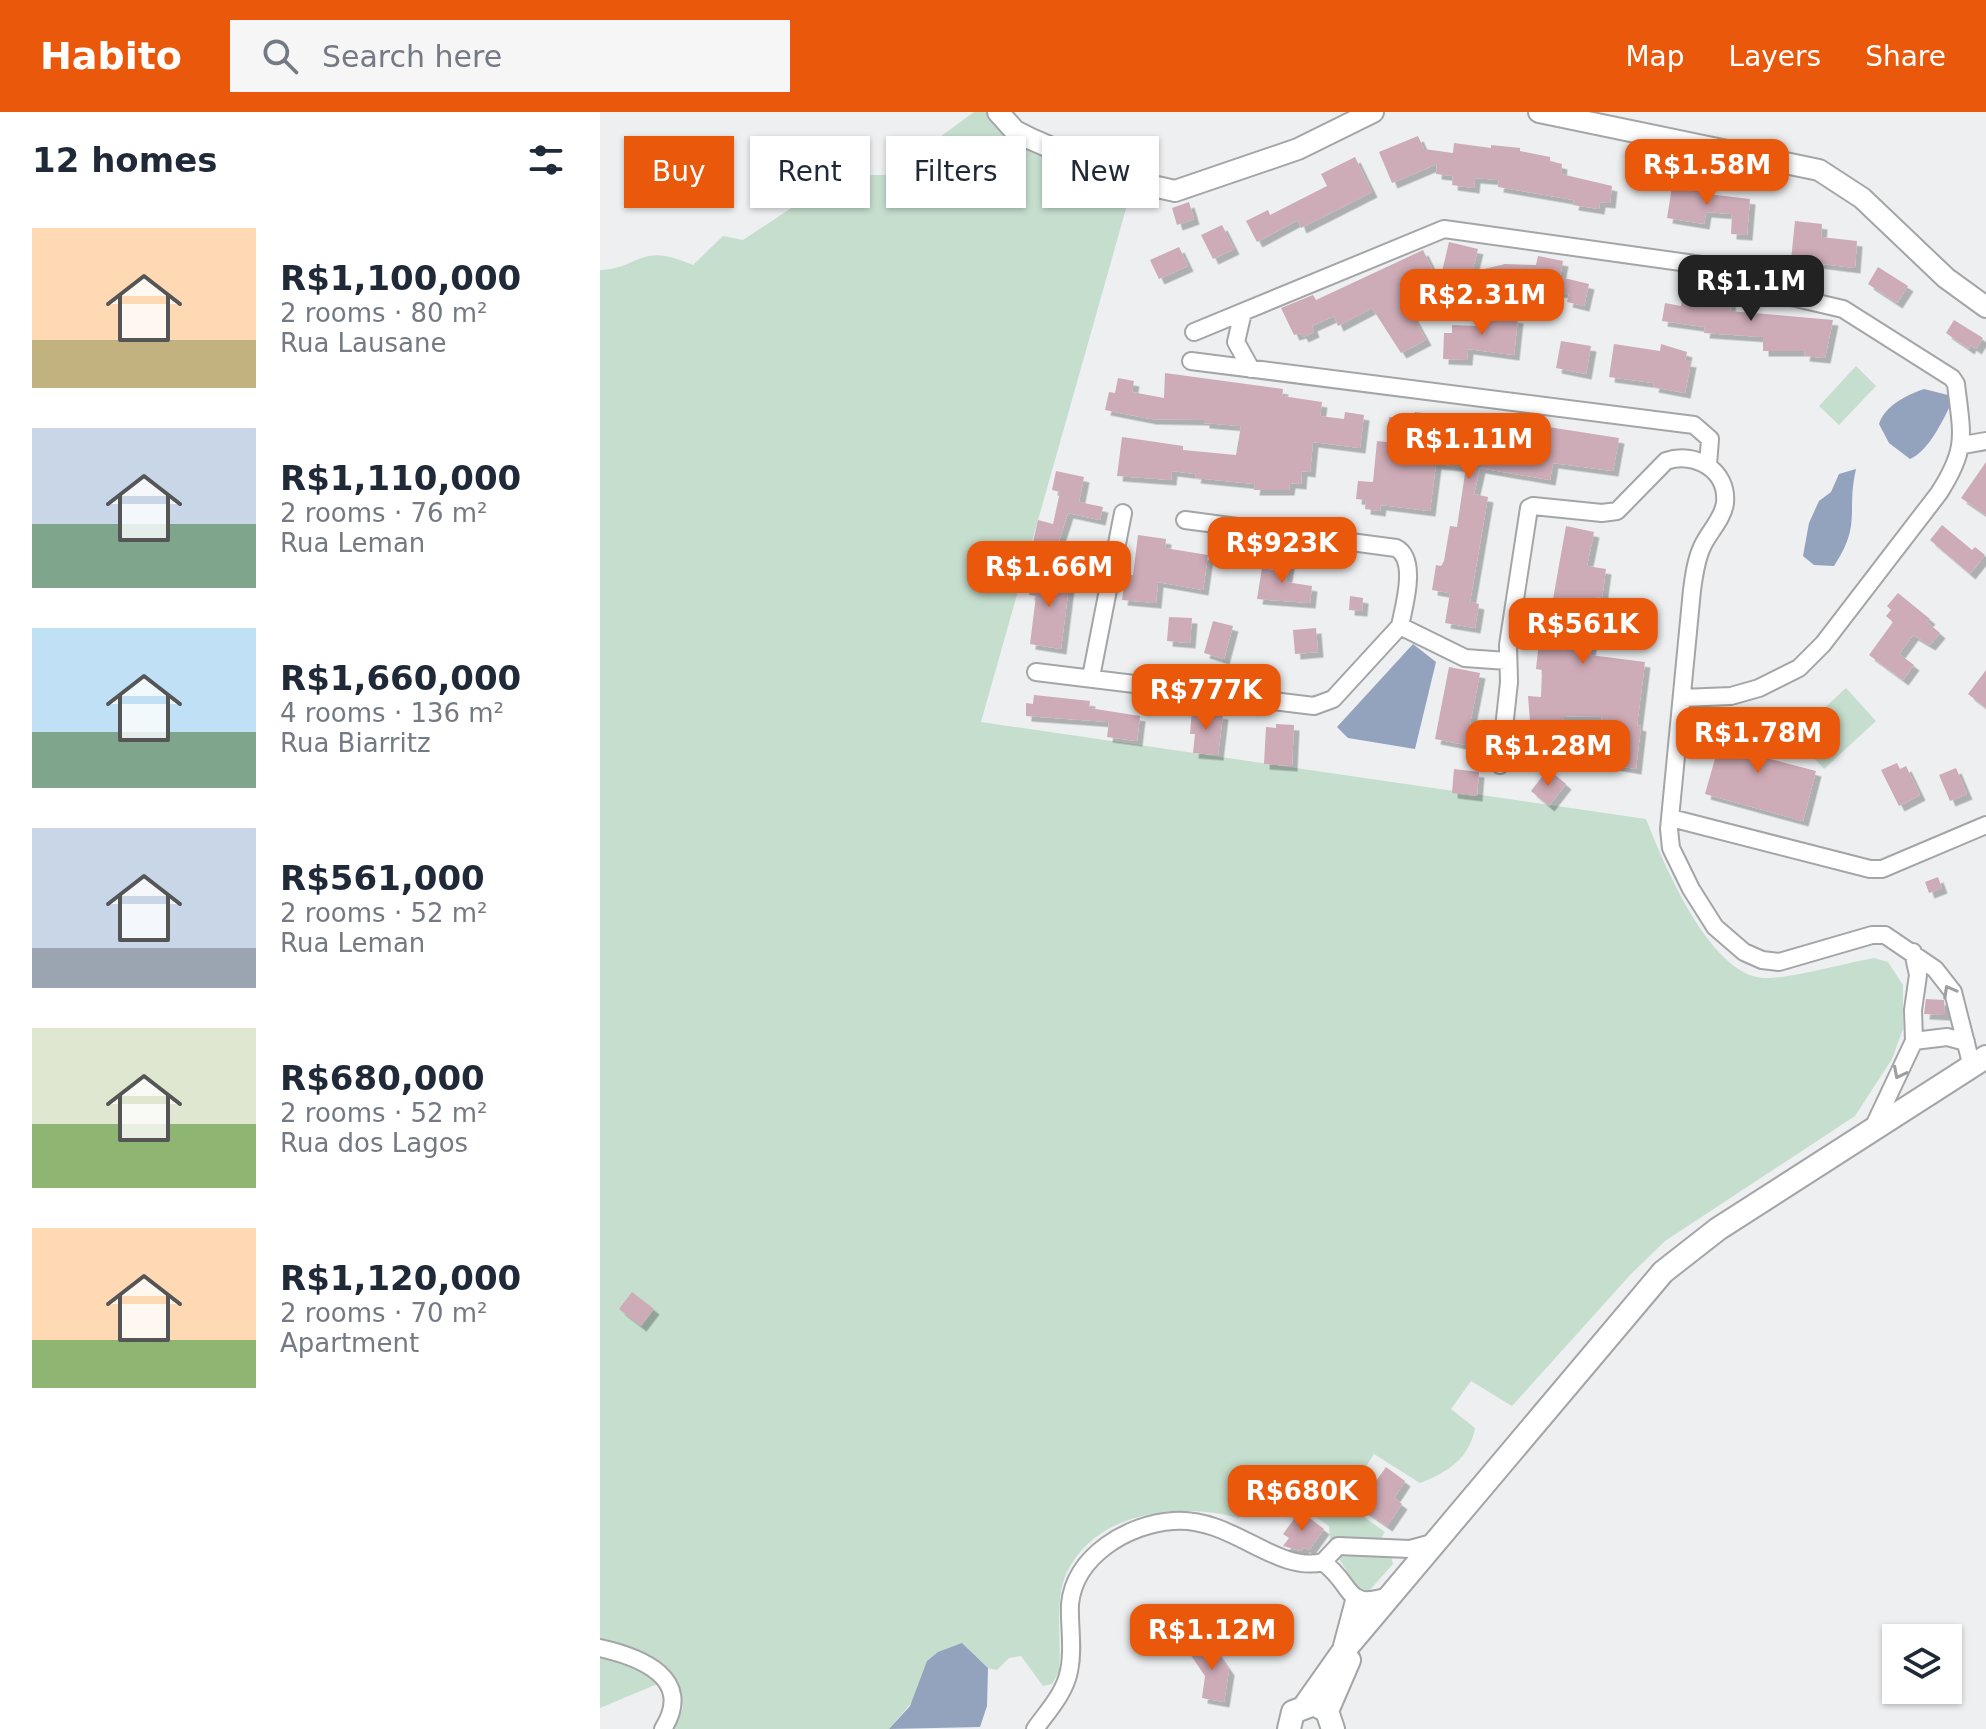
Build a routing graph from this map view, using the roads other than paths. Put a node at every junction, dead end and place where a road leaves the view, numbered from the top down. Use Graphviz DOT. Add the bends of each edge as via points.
graph roads {
  1 [pos="998,112"];
  2 [pos="1373,112"];
  3 [pos="1539,112"];
  4 [pos="1724,268"];
  5 [pos="1783,295"];
  6 [pos="1986,307"];
  7 [pos="1243,312"];
  8 [pos="1194,332"];
  9 [pos="1191,361"];
  10 [pos="1251,369"];
  11 [pos="1986,441"];
  12 [pos="1963,445"];
  13 [pos="1708,465"];
  14 [pos="1123,513"];
  15 [pos="1185,520"];
  16 [pos="1400,626"];
  17 [pos="1507,661"];
  18 [pos="1036,672"];
  19 [pos="1091,677"];
  20 [pos="1682,698"];
  21 [pos="1500,765"];
  22 [pos="1671,818"];
  23 [pos="1986,825"];
  24 [pos="1913,952"];
  25 [pos="1914,1041"];
  26 [pos="1966,1042"];
  27 [pos="1979,1062"];
  28 [pos="1871,1133"];
  29 [pos="1438,1541"];
  30 [pos="1323,1562"];
  31 [pos="1393,1595"];
  32 [pos="1357,1601"];
  33 [pos="1361,1633"];
  34 [pos="600,1648"];
  35 [pos="1342,1653"];
  36 [pos="1304,1720"];
  37 [pos="663,1729"];
  38 [pos="1035,1729"];
  1 -- 2 [label="street" via="1031,139 1126,180 1175,191 1298,149"];
  3 -- 6 [label="street" via="1819,170 1862,198 1946,278"];
  4 -- 7 [label="street" via="1444,229"];
  5 -- 12 [label="street" via="1843,309 1952,378"];
  7 -- 8 [label="street"];
  7 -- 10 [label="street" via="1236,342"];
  9 -- 10 [label="street"];
  10 -- 13 [label="street" via="1694,425 1705,431 1711,446"];
  11 -- 12 [label="street"];
  12 -- 20 [label="street" via="1939,493 1799,668 1731,696"];
  13 -- 17 [label="street" via="1692,458 1666,461 1613,512 1529,508"];
  13 -- 20 [label="street" via="1720,482 1725,503 1696,568"];
  14 -- 19 [label="street"];
  15 -- 16 [label="street" via="1396,548 1408,563"];
  16 -- 17 [label="street" via="1465,658"];
  16 -- 19 [label="street" via="1333,699 1314,706"];
  17 -- 21 [label="street"];
  18 -- 19 [label="street"];
  20 -- 22 [label="street"];
  22 -- 23 [label="street" via="1870,869 1882,869"];
  22 -- 24 [label="street" via="1671,848 1678,866 1715,927 1744,952 1779,962 1872,935 1885,935"];
  24 -- 25 [label="street" via="1918,975"];
  26 -- 24 [label="street, one-way" via="1953,992"];
  25 -- 26 [label="street" via="1947,1037"];
  25 -- 28 [label="street, one-way"];
  26 -- 27 [label="street"];
  27 -- 28 [label="main road"];
  28 -- 29 [label="main road" via="1718,1229 1663,1272"];
  29 -- 30 [label="street" via="1410,1549 1338,1546"];
  29 -- 31 [label="main road"];
  30 -- 32 [label="street"];
  30 -- 38 [label="street" via="1293,1563 1235,1533 1184,1520 1160,1522 1119,1538 1093,1558 1075,1586 1069,1674"];
  31 -- 32 [label="street"];
  31 -- 33 [label="main road"];
  32 -- 35 [label="main road"];
  33 -- 35 [label="main road"];
  33 -- 36 [label="main road"];
  34 -- 37 [label="street" via="640,1658 658,1671 674,1703"];
  35 -- 36 [label="main road"];
}
